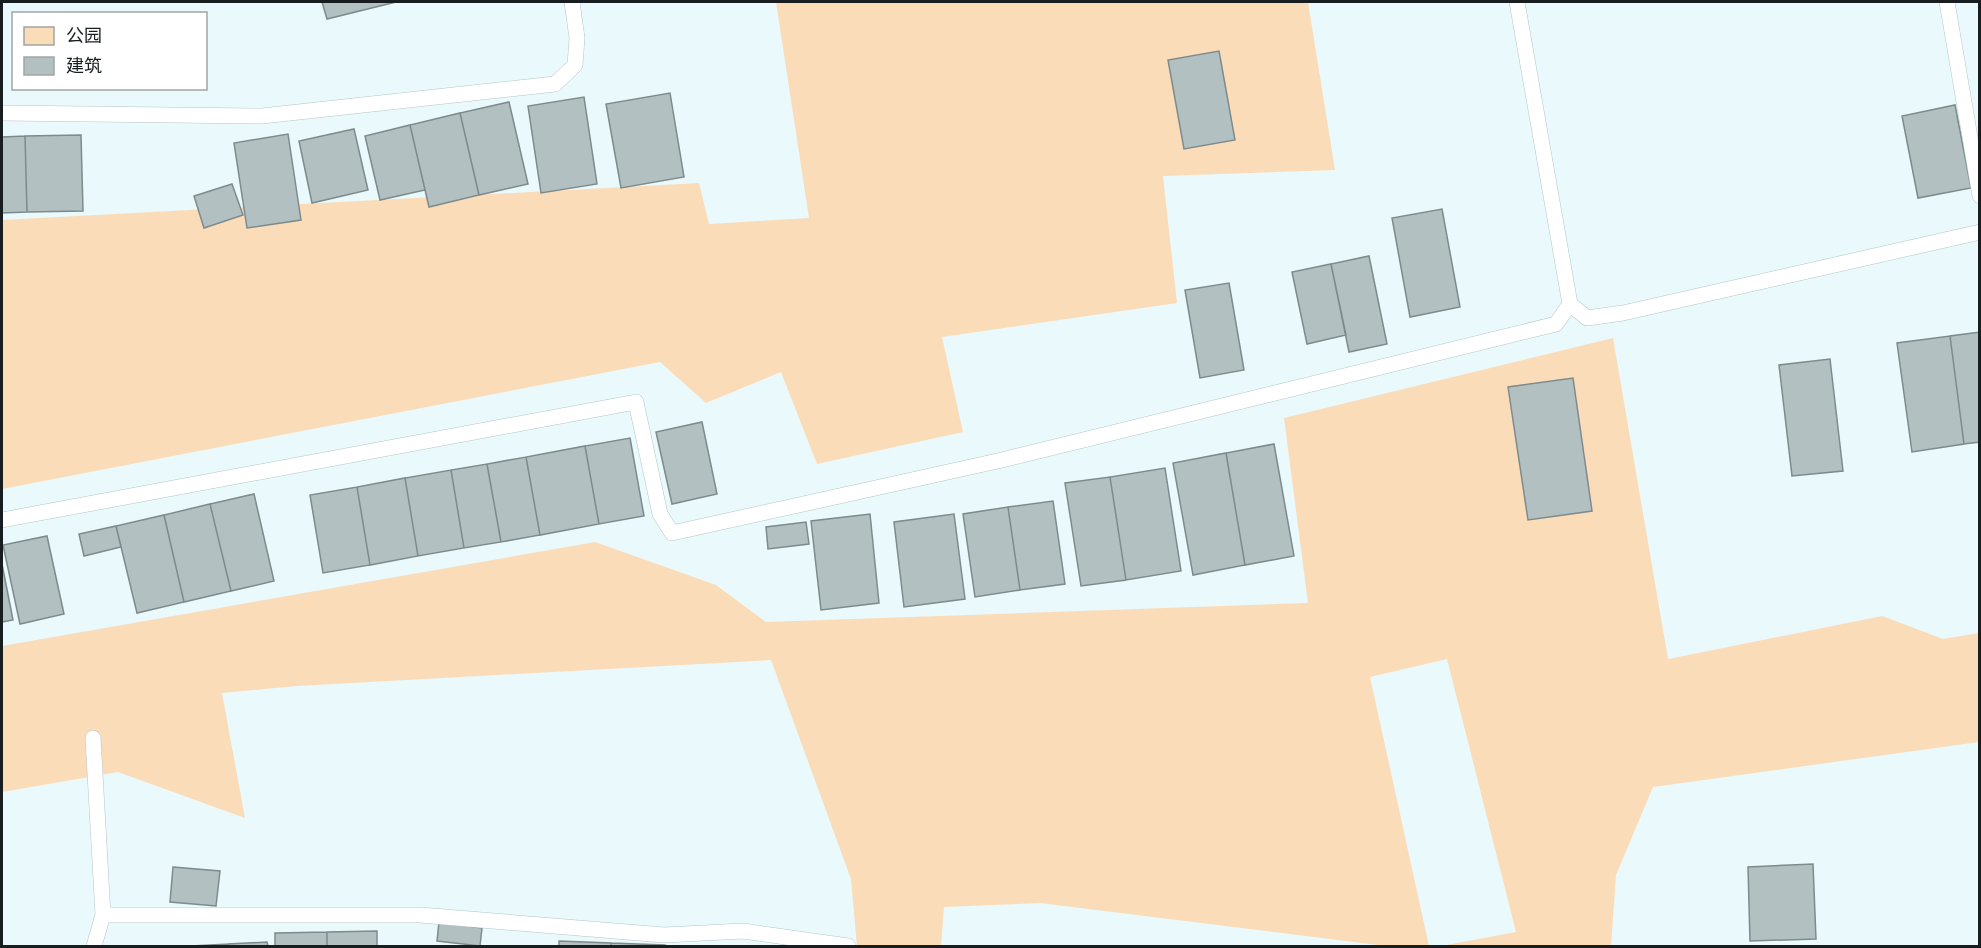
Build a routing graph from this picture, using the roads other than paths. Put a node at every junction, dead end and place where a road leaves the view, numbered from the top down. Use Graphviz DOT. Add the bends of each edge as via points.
graph roads {
  1 [pos="572,2"];
  2 [pos="1517,2"];
  3 [pos="1947,2"];
  4 [pos="2,113"];
  5 [pos="1980,196"];
  6 [pos="1980,232"];
  7 [pos="1570,304"];
  8 [pos="2,520"];
  9 [pos="93,738"];
  10 [pos="103,915"];
  11 [pos="94,946"];
  12 [pos="848,946"];
  1 -- 4 [label="lane" via="577,38 575,65 555,84 262,116"];
  2 -- 7 [label="lane"];
  3 -- 5 [label="lane"];
  6 -- 7 [label="lane" via="1623,313 1587,318"];
  7 -- 8 [label="lane" via="1556,324 1002,460 672,533 660,514 636,402"];
  9 -- 10 [label="lane"];
  10 -- 11 [label="lane"];
  10 -- 12 [label="lane" via="420,915 664,935 743,931"];
}
